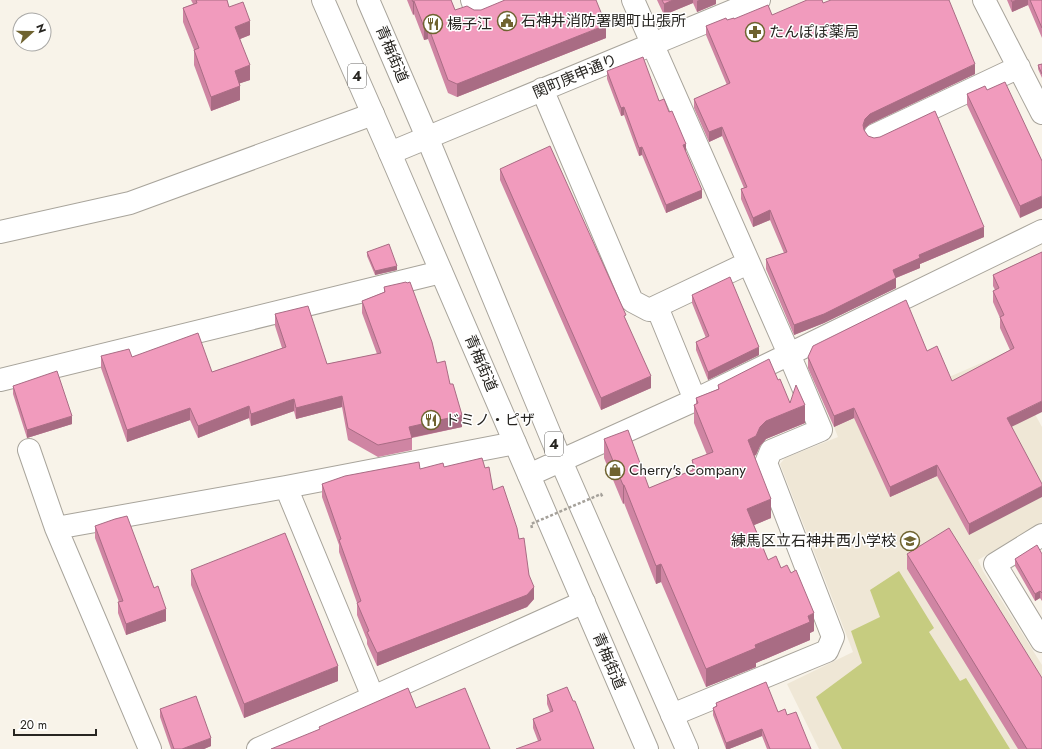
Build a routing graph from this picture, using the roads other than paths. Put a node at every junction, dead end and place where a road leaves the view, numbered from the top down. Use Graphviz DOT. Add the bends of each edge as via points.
graph roads {
  1 [pos="323,0"];
  2 [pos="368,0"];
  3 [pos="472,0"];
  4 [pos="504,0"];
  5 [pos="633,0"];
  6 [pos="759,0"];
  7 [pos="984,0"];
  8 [pos="652,44"];
  9 [pos="1018,67"];
  10 [pos="542,89"];
  11 [pos="1042,113"];
  12 [pos="373,114"];
  13 [pos="875,135"];
  14 [pos="427,137"];
  15 [pos="390,153"];
  16 [pos="1042,231"];
  17 [pos="0,232"];
  18 [pos="748,263"];
  19 [pos="442,272"];
  20 [pos="657,307"];
  21 [pos="789,354"];
  22 [pos="0,380"];
  23 [pos="695,400"];
  24 [pos="515,443"];
  25 [pos="29,450"];
  26 [pos="561,461"];
  27 [pos="528,475"];
  28 [pos="286,487"];
  29 [pos="56,528"];
  30 [pos="1042,535"];
  31 [pos="584,602"];
  32 [pos="1042,642"];
  33 [pos="373,697"];
  34 [pos="672,715"];
  35 [pos="150,749"];
  36 [pos="258,749"];
  37 [pos="647,749"];
  38 [pos="687,749"];
  1 -- 12 [label="street, 青梅街道 / 4"];
  2 -- 14 [label="street, 青梅街道 / 4"];
  3 -- 4 [label="street" via="476,11"];
  5 -- 8 [label="street"];
  6 -- 8 [label="street, 関町庚申通り"];
  7 -- 9 [label="street"];
  8 -- 10 [label="street, 関町庚申通り"];
  8 -- 18 [label="street"];
  9 -- 11 [label="street"];
  9 -- 13 [label="street"];
  10 -- 14 [label="street, 関町庚申通り"];
  10 -- 20 [label="street" via="632,301 649,310"];
  12 -- 15 [label="street, 青梅街道 / 4"];
  12 -- 17 [label="street" via="130,204"];
  14 -- 15 [label="street, 関町庚申通り"];
  14 -- 26 [label="street, 青梅街道 / 4"];
  15 -- 19 [label="street, 青梅街道 / 4"];
  16 -- 21 [label="street"];
  18 -- 20 [label="street"];
  18 -- 21 [label="street"];
  19 -- 22 [label="street"];
  19 -- 24 [label="street, 青梅街道 / 4"];
  20 -- 23 [label="street"];
  21 -- 23 [label="street"];
  21 -- 34 [label="street" via="821,430 771,452 766,463 833,638 827,651"];
  23 -- 26 [label="street"];
  24 -- 27 [label="street, 青梅街道 / 4"];
  24 -- 28 [label="street"];
  25 -- 29 [label="street"];
  26 -- 27 [label="street"];
  26 -- 34 [label="street, 青梅街道 / 4"];
  27 -- 31 [label="street, 青梅街道 / 4"];
  28 -- 29 [label="street"];
  28 -- 33 [label="street"];
  29 -- 35 [label="street"];
  30 -- 32 [label="street" via="995,564"];
  31 -- 33 [label="street"];
  31 -- 37 [label="street, 青梅街道 / 4"];
  33 -- 36 [label="street"];
  34 -- 38 [label="street, 青梅街道 / 4"];
}
